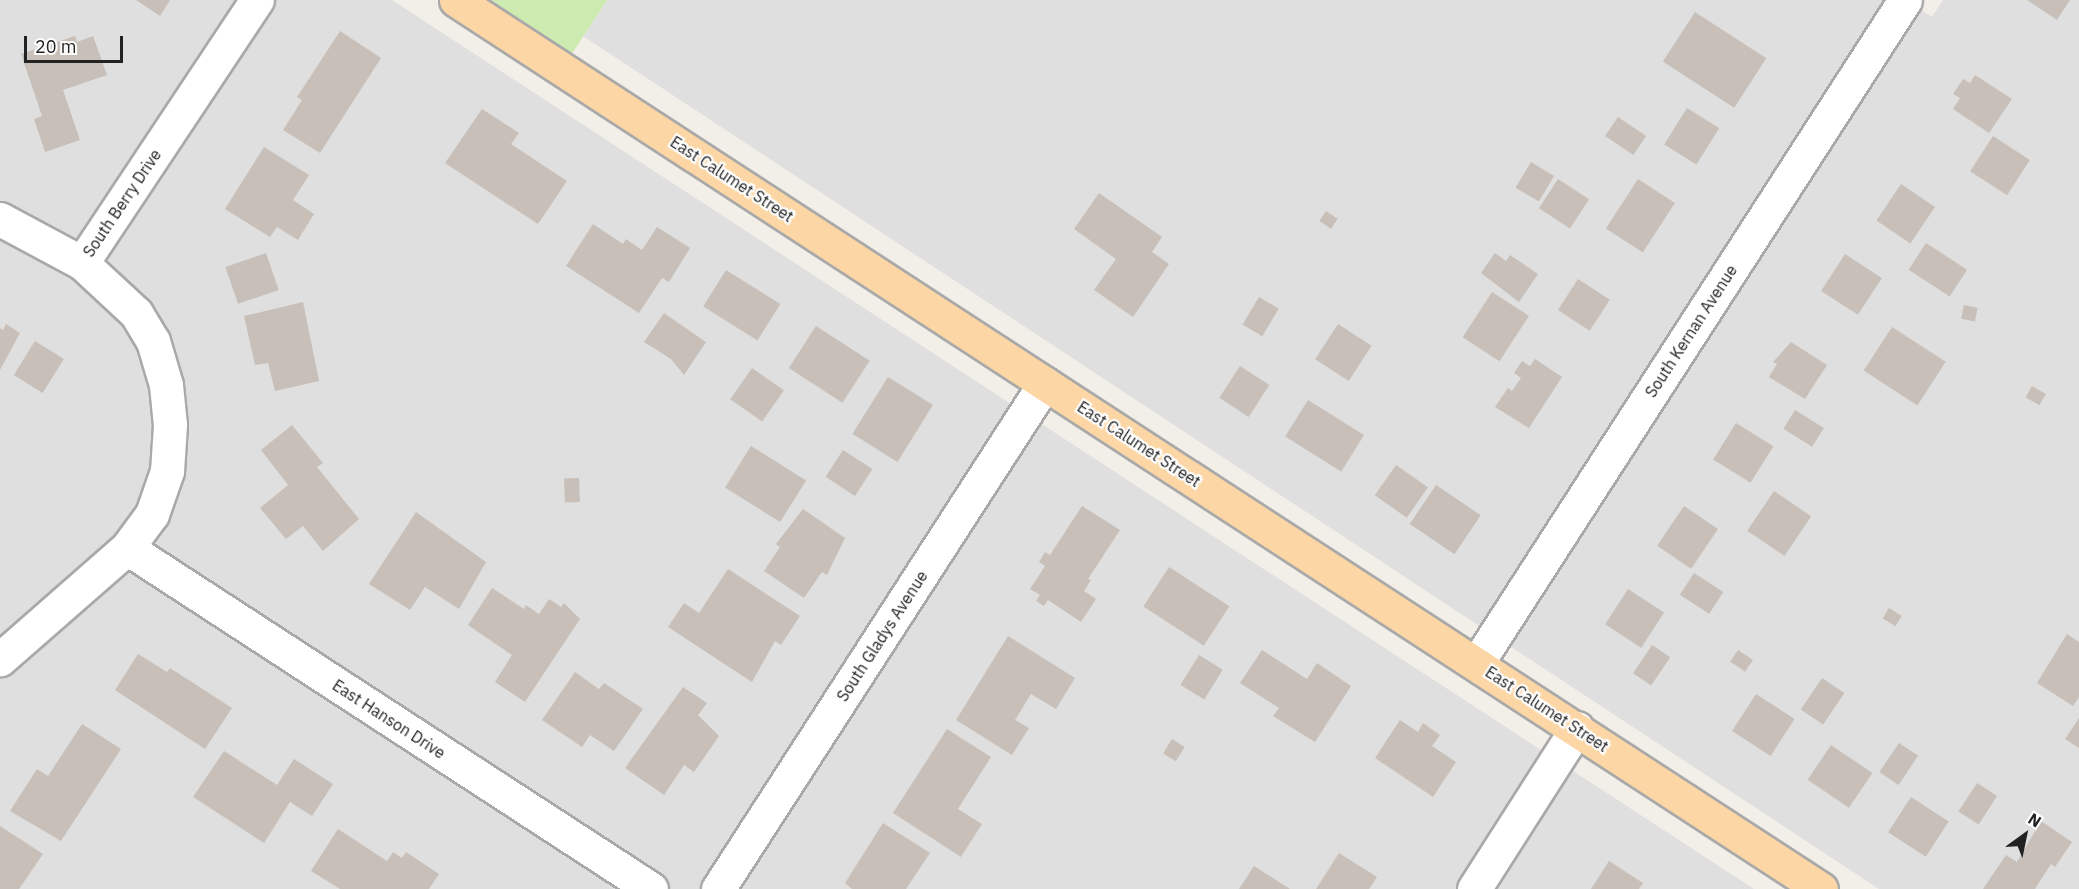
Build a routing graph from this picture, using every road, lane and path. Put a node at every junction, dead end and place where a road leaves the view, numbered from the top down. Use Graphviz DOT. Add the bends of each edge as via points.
graph roads {
  1 [pos="256,0"];
  2 [pos="456,0"];
  3 [pos="1905,0"];
  4 [pos="0,219"];
  5 [pos="82,263"];
  6 [pos="1045,382"];
  7 [pos="127,548"];
  8 [pos="0,659"];
  9 [pos="1477,663"];
  10 [pos="1577,729"];
  11 [pos="651,889"];
  12 [pos="718,889"];
  13 [pos="1473,889"];
  14 [pos="1821,889"];
  1 -- 5 [label="street, South Berry Drive"];
  2 -- 6 [label="main road, East Calumet Street"];
  3 -- 9 [label="street, South Kernan Avenue"];
  4 -- 5 [label="street"];
  5 -- 7 [label="street, South Berry Drive" via="136,313 153,341 166,386 170,425 167,471 152,514"];
  6 -- 9 [label="main road, East Calumet Street"];
  6 -- 12 [label="street, South Gladys Avenue"];
  7 -- 8 [label="street, South Berry Drive"];
  7 -- 11 [label="street, East Hanson Drive"];
  9 -- 10 [label="main road, East Calumet Street"];
  10 -- 13 [label="street"];
  10 -- 14 [label="main road, East Calumet Street"];
}
